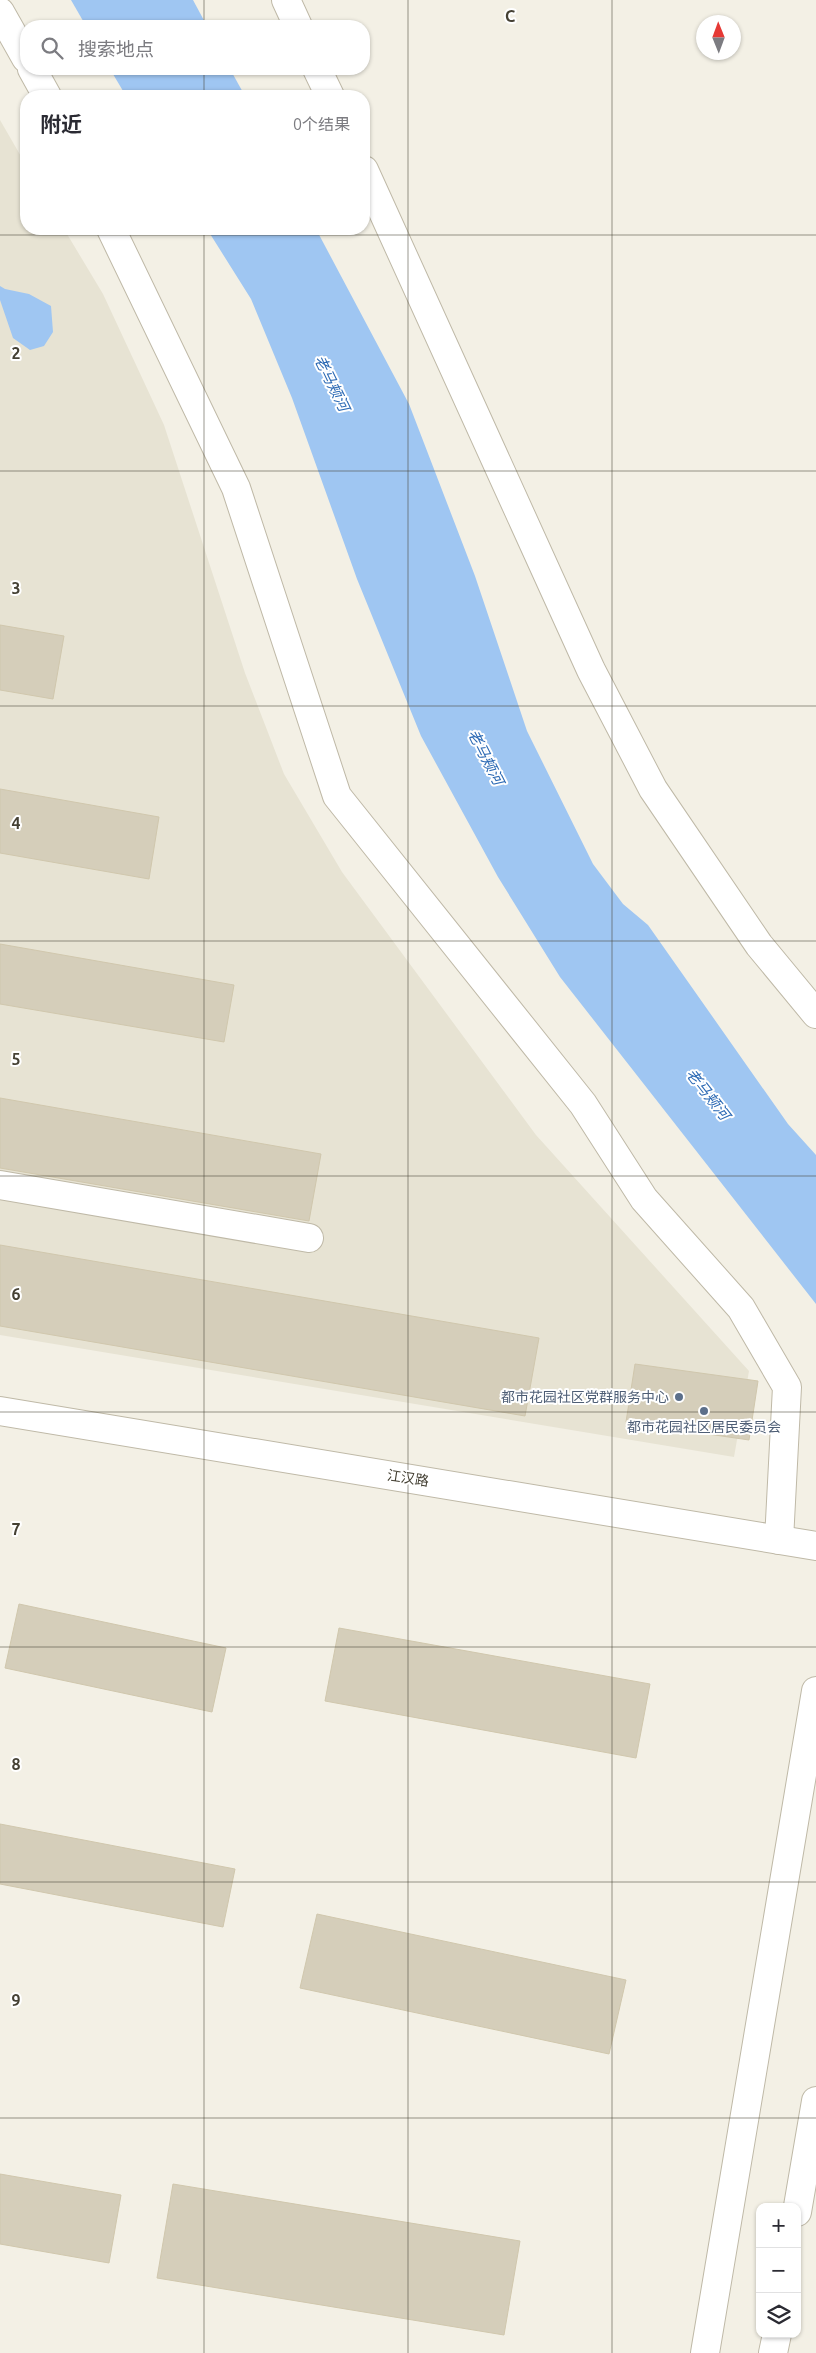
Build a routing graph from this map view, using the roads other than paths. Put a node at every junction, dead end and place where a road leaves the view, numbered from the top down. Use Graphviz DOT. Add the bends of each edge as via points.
graph roads {
  1 [pos="286,0"];
  2 [pos="0,12"];
  3 [pos="295,20"];
  4 [pos="20,47"];
  5 [pos="35,75"];
  6 [pos="320,75"];
  7 [pos="44,90"];
  8 [pos="327,90"];
  9 [pos="370,183"];
  10 [pos="114,235"];
  11 [pos="816,1014"];
  12 [pos="0,1185"];
  13 [pos="309,1238"];
  14 [pos="0,1411"];
  15 [pos="779,1540"];
  16 [pos="816,1546"];
  17 [pos="816,1691"];
  18 [pos="816,2101"];
  19 [pos="799,2203"];
  20 [pos="776,2338"];
  21 [pos="705,2353"];
  22 [pos="773,2353"];
  1 -- 3 [label="street"];
  2 -- 4 [label="street"];
  5 -- 7 [label="street"];
  6 -- 8 [label="street"];
  9 -- 11 [label="street" via="591,670 653,789 759,945"];
  10 -- 15 [label="street" via="236,488 337,796 583,1104 644,1199 741,1308 787,1387"];
  12 -- 13 [label="street"];
  14 -- 15 [label="street, 江汉路"];
  15 -- 16 [label="street, 江汉路"];
  17 -- 21 [label="street"];
  18 -- 19 [label="street"];
  20 -- 22 [label="street"];
}
